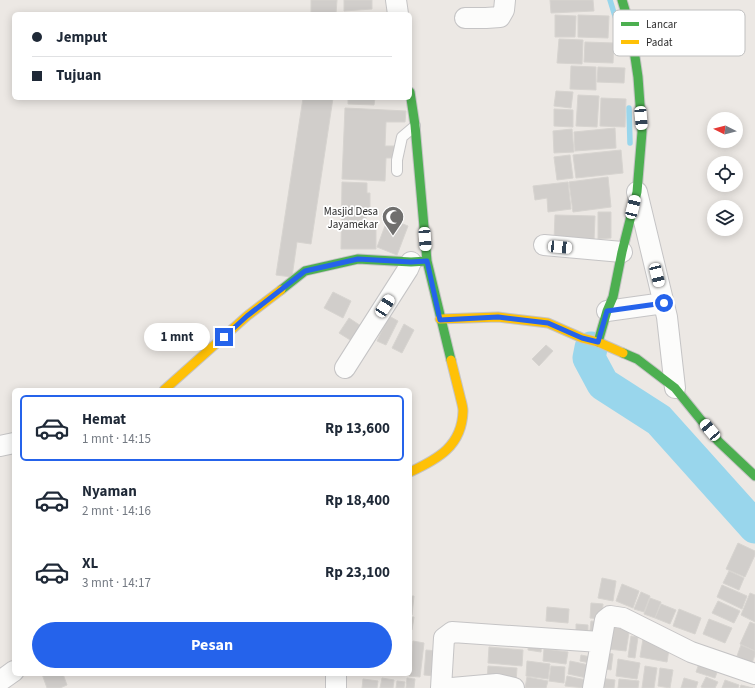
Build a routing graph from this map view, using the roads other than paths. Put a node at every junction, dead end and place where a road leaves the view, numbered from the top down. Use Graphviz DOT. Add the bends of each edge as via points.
graph roads {
  1 [pos="396,0"];
  2 [pos="505,0"];
  3 [pos="622,0"];
  4 [pos="625,10"];
  5 [pos="398,12"];
  6 [pos="465,18"];
  7 [pos="635,56"];
  8 [pos="411,100"];
  9 [pos="415,125"];
  10 [pos="397,171"];
  11 [pos="637,192"];
  12 [pos="544,245"];
  13 [pos="622,252"];
  14 [pos="419,262"];
  15 [pos="664,303"];
  16 [pos="607,311"];
  17 [pos="440,320"];
  18 [pos="598,342"];
  19 [pos="345,368"];
  20 [pos="166,388"];
  21 [pos="675,388"];
  22 [pos="12,443"];
  23 [pos="0,446"];
  24 [pos="412,471"];
  25 [pos="755,476"];
  26 [pos="600,642"];
  27 [pos="12,672"];
  28 [pos="755,674"];
  29 [pos="336,676"];
  30 [pos="0,681"];
  31 [pos="336,688"];
  32 [pos="441,688"];
  33 [pos="452,688"];
  34 [pos="514,688"];
  35 [pos="593,688"];
  1 -- 5 [label="street"];
  2 -- 6 [label="street" via="500,17"];
  3 -- 4 [label="street"];
  7 -- 11 [label="street" via="642,132"];
  8 -- 9 [label="street"];
  9 -- 10 [label="lane" via="402,137"];
  9 -- 14 [label="street"];
  11 -- 13 [label="street"];
  11 -- 15 [label="street"];
  12 -- 13 [label="street"];
  13 -- 16 [label="street" via="613,297"];
  14 -- 17 [label="street"];
  14 -- 19 [label="street" via="408,269"];
  14 -- 20 [label="street" via="358,259 305,271 247,316"];
  15 -- 16 [label="street"];
  15 -- 21 [label="street"];
  16 -- 18 [label="street"];
  17 -- 18 [label="street" via="498,317 548,323"];
  17 -- 24 [label="street" via="463,410 460,429 452,446 434,461"];
  18 -- 21 [label="street" via="637,359"];
  21 -- 25 [label="street" via="718,441"];
  22 -- 23 [label="street"];
  26 -- 28 [label="street" via="605,620 610,616 623,618 691,652"];
  26 -- 32 [label="street" via="452,632 444,638"];
  26 -- 35 [label="street"];
  27 -- 30 [label="street"];
  29 -- 31 [label="street"];
  33 -- 34 [label="street" via="497,684"];
}
